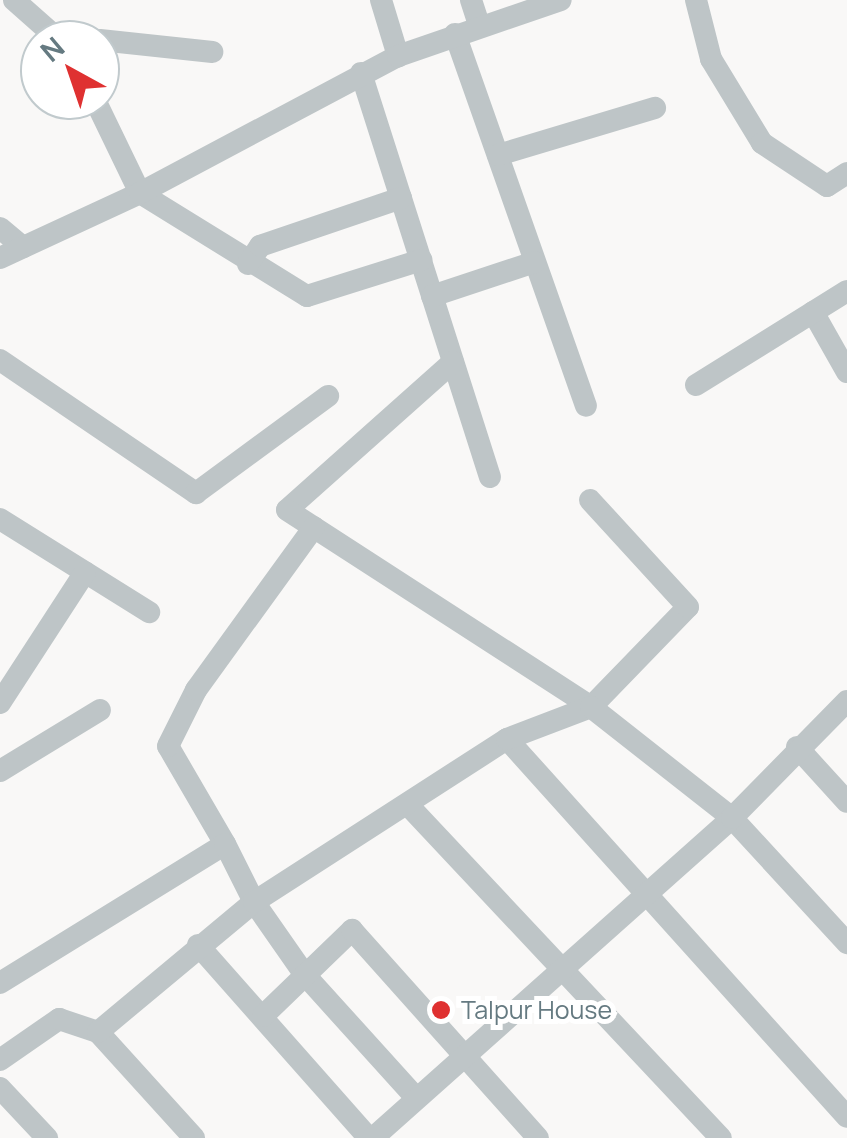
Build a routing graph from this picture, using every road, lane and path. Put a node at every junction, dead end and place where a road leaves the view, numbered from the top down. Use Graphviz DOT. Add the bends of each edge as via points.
graph roads {
  1 [pos="14,0"];
  2 [pos="381,0"];
  3 [pos="471,0"];
  4 [pos="561,0"];
  5 [pos="696,0"];
  6 [pos="36,20"];
  7 [pos="479,25"];
  8 [pos="455,34"];
  9 [pos="120,42"];
  10 [pos="212,52"];
  11 [pos="398,56"];
  12 [pos="360,74"];
  13 [pos="655,108"];
  14 [pos="105,120"];
  15 [pos="498,155"];
  16 [pos="847,173"];
  17 [pos="140,193"];
  18 [pos="401,198"];
  19 [pos="0,228"];
  20 [pos="23,247"];
  21 [pos="0,258"];
  22 [pos="420,260"];
  23 [pos="535,262"];
  24 [pos="248,264"];
  25 [pos="847,291"];
  26 [pos="432,296"];
  27 [pos="813,312"];
  28 [pos="0,360"];
  29 [pos="454,362"];
  30 [pos="847,372"];
  31 [pos="696,385"];
  32 [pos="328,396"];
  33 [pos="586,406"];
  34 [pos="490,477"];
  35 [pos="590,500"];
  36 [pos="0,519"];
  37 [pos="314,527"];
  38 [pos="85,572"];
  39 [pos="149,612"];
  40 [pos="847,702"];
  41 [pos="0,703"];
  42 [pos="591,707"];
  43 [pos="100,710"];
  44 [pos="507,739"];
  45 [pos="797,747"];
  46 [pos="0,771"];
  47 [pos="847,802"];
  48 [pos="408,805"];
  49 [pos="732,818"];
  50 [pos="225,844"];
  51 [pos="649,891"];
  52 [pos="254,902"];
  53 [pos="847,944"];
  54 [pos="198,945"];
  55 [pos="560,969"];
  56 [pos="304,975"];
  57 [pos="0,983"];
  58 [pos="263,1016"];
  59 [pos="98,1032"];
  60 [pos="464,1056"];
  61 [pos="0,1060"];
  62 [pos="0,1088"];
  63 [pos="416,1098"];
  64 [pos="847,1117"];
  65 [pos="47,1138"];
  66 [pos="194,1138"];
  67 [pos="370,1138"];
  68 [pos="538,1138"];
  69 [pos="721,1138"];
  1 -- 6 [label="street"];
  2 -- 11 [label="street"];
  3 -- 7 [label="street"];
  4 -- 7 [label="street"];
  5 -- 16 [label="street" via="711,59 762,143 827,186"];
  7 -- 8 [label="street"];
  8 -- 11 [label="street"];
  8 -- 15 [label="street"];
  9 -- 10 [label="street"];
  11 -- 12 [label="street"];
  12 -- 17 [label="street"];
  12 -- 18 [label="street"];
  13 -- 15 [label="street"];
  14 -- 17 [label="street"];
  15 -- 23 [label="street"];
  17 -- 20 [label="street"];
  17 -- 24 [label="street"];
  18 -- 22 [label="street"];
  18 -- 24 [label="street" via="260,246"];
  19 -- 20 [label="street"];
  20 -- 21 [label="street"];
  22 -- 24 [label="street" via="307,296"];
  22 -- 26 [label="street"];
  23 -- 26 [label="street"];
  23 -- 33 [label="street"];
  25 -- 27 [label="street"];
  26 -- 29 [label="street"];
  27 -- 30 [label="street"];
  27 -- 31 [label="street"];
  28 -- 32 [label="street" via="196,493"];
  29 -- 34 [label="street"];
  29 -- 37 [label="street" via="288,507"];
  35 -- 42 [label="street" via="688,606"];
  36 -- 38 [label="street"];
  37 -- 42 [label="street"];
  37 -- 50 [label="street" via="196,690 168,746"];
  38 -- 39 [label="street"];
  38 -- 41 [label="street"];
  40 -- 45 [label="street"];
  42 -- 44 [label="street"];
  42 -- 49 [label="street"];
  43 -- 46 [label="street"];
  44 -- 48 [label="street"];
  44 -- 51 [label="street"];
  45 -- 47 [label="street"];
  45 -- 49 [label="street"];
  48 -- 52 [label="street"];
  48 -- 55 [label="street"];
  49 -- 51 [label="street"];
  49 -- 53 [label="street"];
  50 -- 52 [label="street"];
  50 -- 57 [label="street"];
  51 -- 55 [label="street"];
  51 -- 64 [label="street"];
  52 -- 54 [label="street"];
  52 -- 56 [label="street"];
  54 -- 58 [label="street"];
  54 -- 59 [label="street"];
  55 -- 60 [label="street"];
  55 -- 69 [label="street"];
  56 -- 58 [label="street"];
  56 -- 60 [label="street" via="352,930"];
  56 -- 63 [label="street"];
  58 -- 67 [label="street"];
  59 -- 61 [label="street" via="59,1019"];
  59 -- 66 [label="street"];
  60 -- 63 [label="street"];
  60 -- 68 [label="street"];
  62 -- 65 [label="street"];
  63 -- 67 [label="street"];
}
